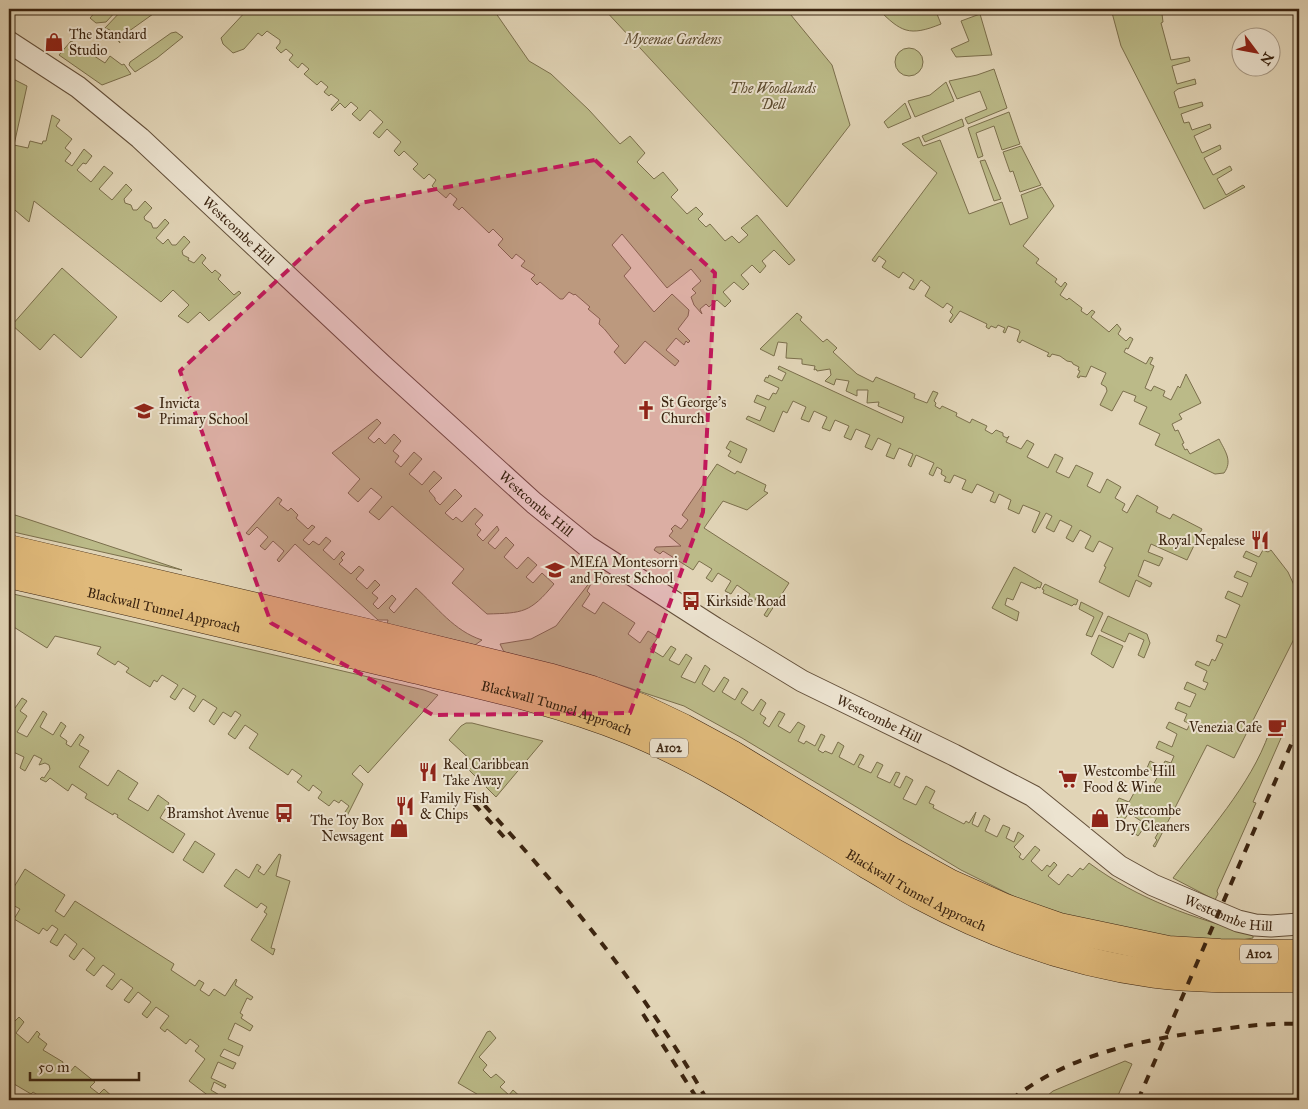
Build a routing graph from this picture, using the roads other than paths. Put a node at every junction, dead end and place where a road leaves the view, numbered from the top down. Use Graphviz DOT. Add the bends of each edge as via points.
graph roads {
  1 [pos="9,42"];
  2 [pos="9,549"];
  3 [pos="9,574"];
  4 [pos="1299,924"];
  5 [pos="1299,947"];
  6 [pos="1220,953"];
  7 [pos="1299,954"];
  8 [pos="1299,978"];
  1 -- 4 [label="street, Westcombe Hill" via="78,87 140,138 361,346 534,503 587,546 802,681 1033,796 1119,866 1152,885 1238,921 1263,926"];
  2 -- 6 [label="highway, Blackwall Tunnel Approach / A102" via="372,634 592,690 683,728 891,851 949,883 1005,908 1060,927 1124,942 1168,950"];
  3 -- 8 [label="highway, Blackwall Tunnel Approach / A102" via="377,660 584,713 630,730 724,777 920,896 973,922 1034,945 1089,961 1156,974"];
  5 -- 6 [label="highway"];
  6 -- 7 [label="highway, Blackwall Tunnel Approach / A102"];
}
